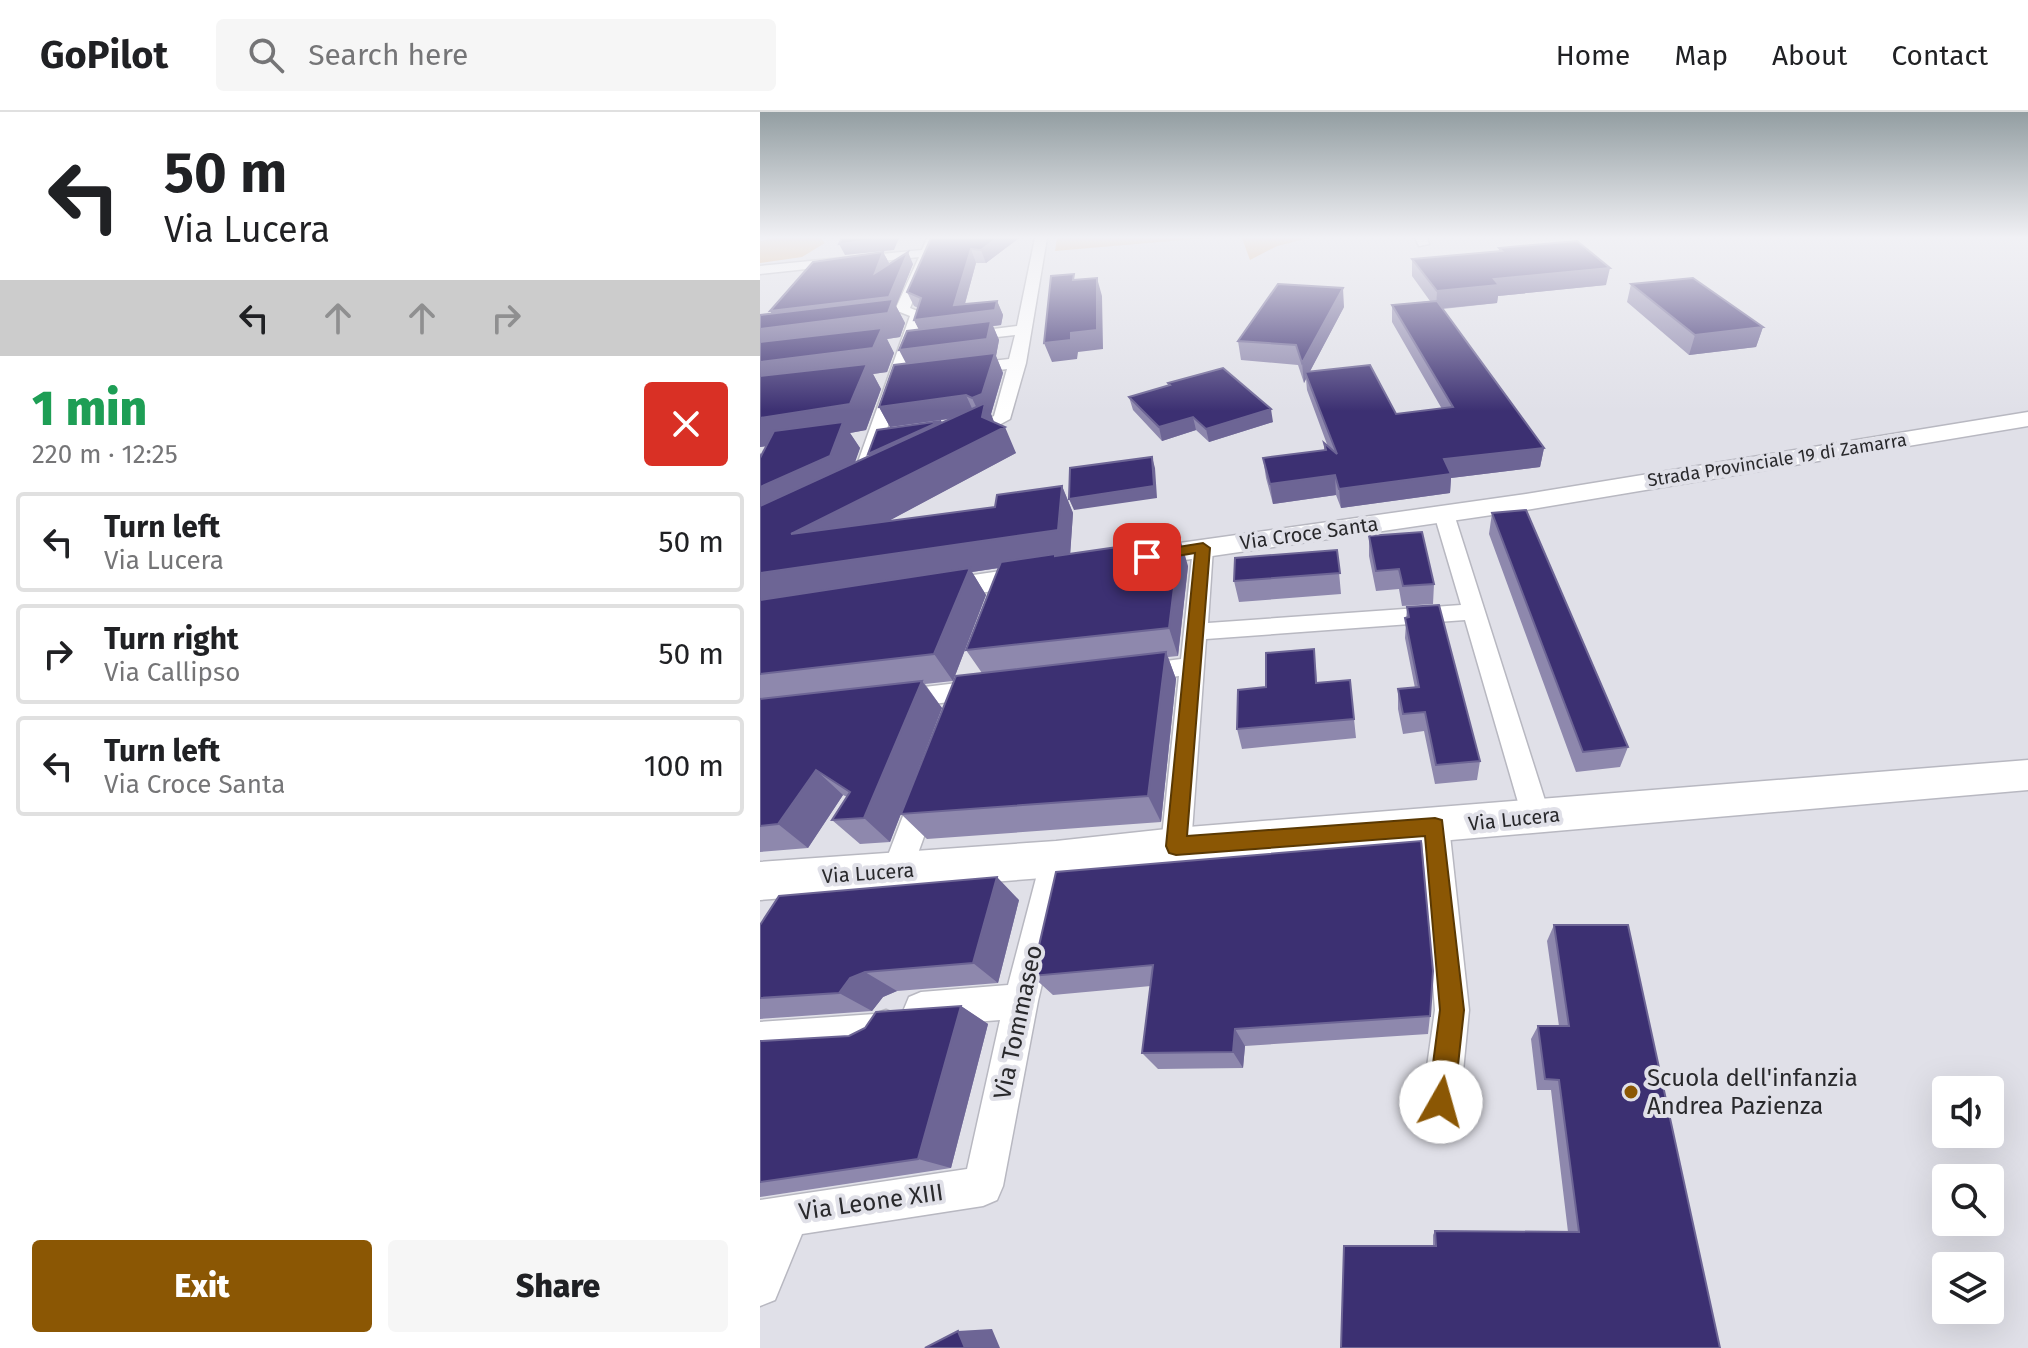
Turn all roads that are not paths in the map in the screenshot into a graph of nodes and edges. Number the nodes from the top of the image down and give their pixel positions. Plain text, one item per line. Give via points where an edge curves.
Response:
1 (908, 296) edge
2 (1029, 296) edge
3 (918, 314) junction
4 (886, 318) edge
5 (1022, 330) junction
6 (952, 338) edge
7 (1018, 363) junction
8 (957, 370) edge
9 (2028, 419) edge
10 (903, 433) edge
11 (945, 437) edge
12 (867, 438) junction
13 (862, 475) edge
14 (1526, 502) joint
15 (1444, 514) junction
16 (1203, 548) junction
17 (1112, 562) edge
18 (1067, 570) edge
19 (898, 596) edge
20 (1473, 612) junction
21 (1195, 632) junction
22 (974, 663) edge
23 (1192, 666) junction
24 (1116, 674) edge
25 (1009, 686) edge
26 (964, 691) junction
27 (870, 702) edge
28 (952, 721) edge
29 (936, 766) edge
30 (2028, 775) edge
31 (1536, 816) junction
32 (1435, 826) junction
33 (1176, 846) junction
34 (1056, 859) junction
35 (897, 871) junction
36 (808, 878) junction
37 (760, 881) edge
38 (787, 914) edge
39 (1021, 1001) junction
40 (760, 1040) edge
41 (1441, 1102) dead end
42 (983, 1186) joint
43 (775, 1217) edge
44 (760, 1285) edge

1 - 3 street via 902,310
2 - 5 street
3 - 4 street
3 - 12 street
5 - 6 street
5 - 7 street
7 - 8 street
7 - 11 street via 1002,419
9 - 14 street, Strada Provinciale 19 di Zamarra
10 - 12 street
12 - 13 street
14 - 15 street, Via Croce Santa
15 - 16 street, Via Croce Santa
15 - 20 street
16 - 17 street, Via Croce Santa
16 - 21 street
18 - 19 street via 1001,594
20 - 21 street
20 - 31 street
21 - 23 street
22 - 26 street
23 - 24 street
23 - 33 street
25 - 26 street
26 - 27 street
26 - 28 street
29 - 35 street
30 - 31 street, Via Lucera
31 - 32 street, Via Lucera
32 - 33 street, Via Lucera
32 - 41 street via 1452,1010
33 - 34 street, Via Lucera
34 - 35 street, Via Lucera
34 - 39 street, Via Tommaseo
35 - 36 street, Via Lucera
36 - 37 street, Via Lucera
36 - 38 street
39 - 40 street via 897,1011 883,1031
39 - 42 street, Via Tommaseo
42 - 43 street, Via Leone XIII
43 - 44 street

